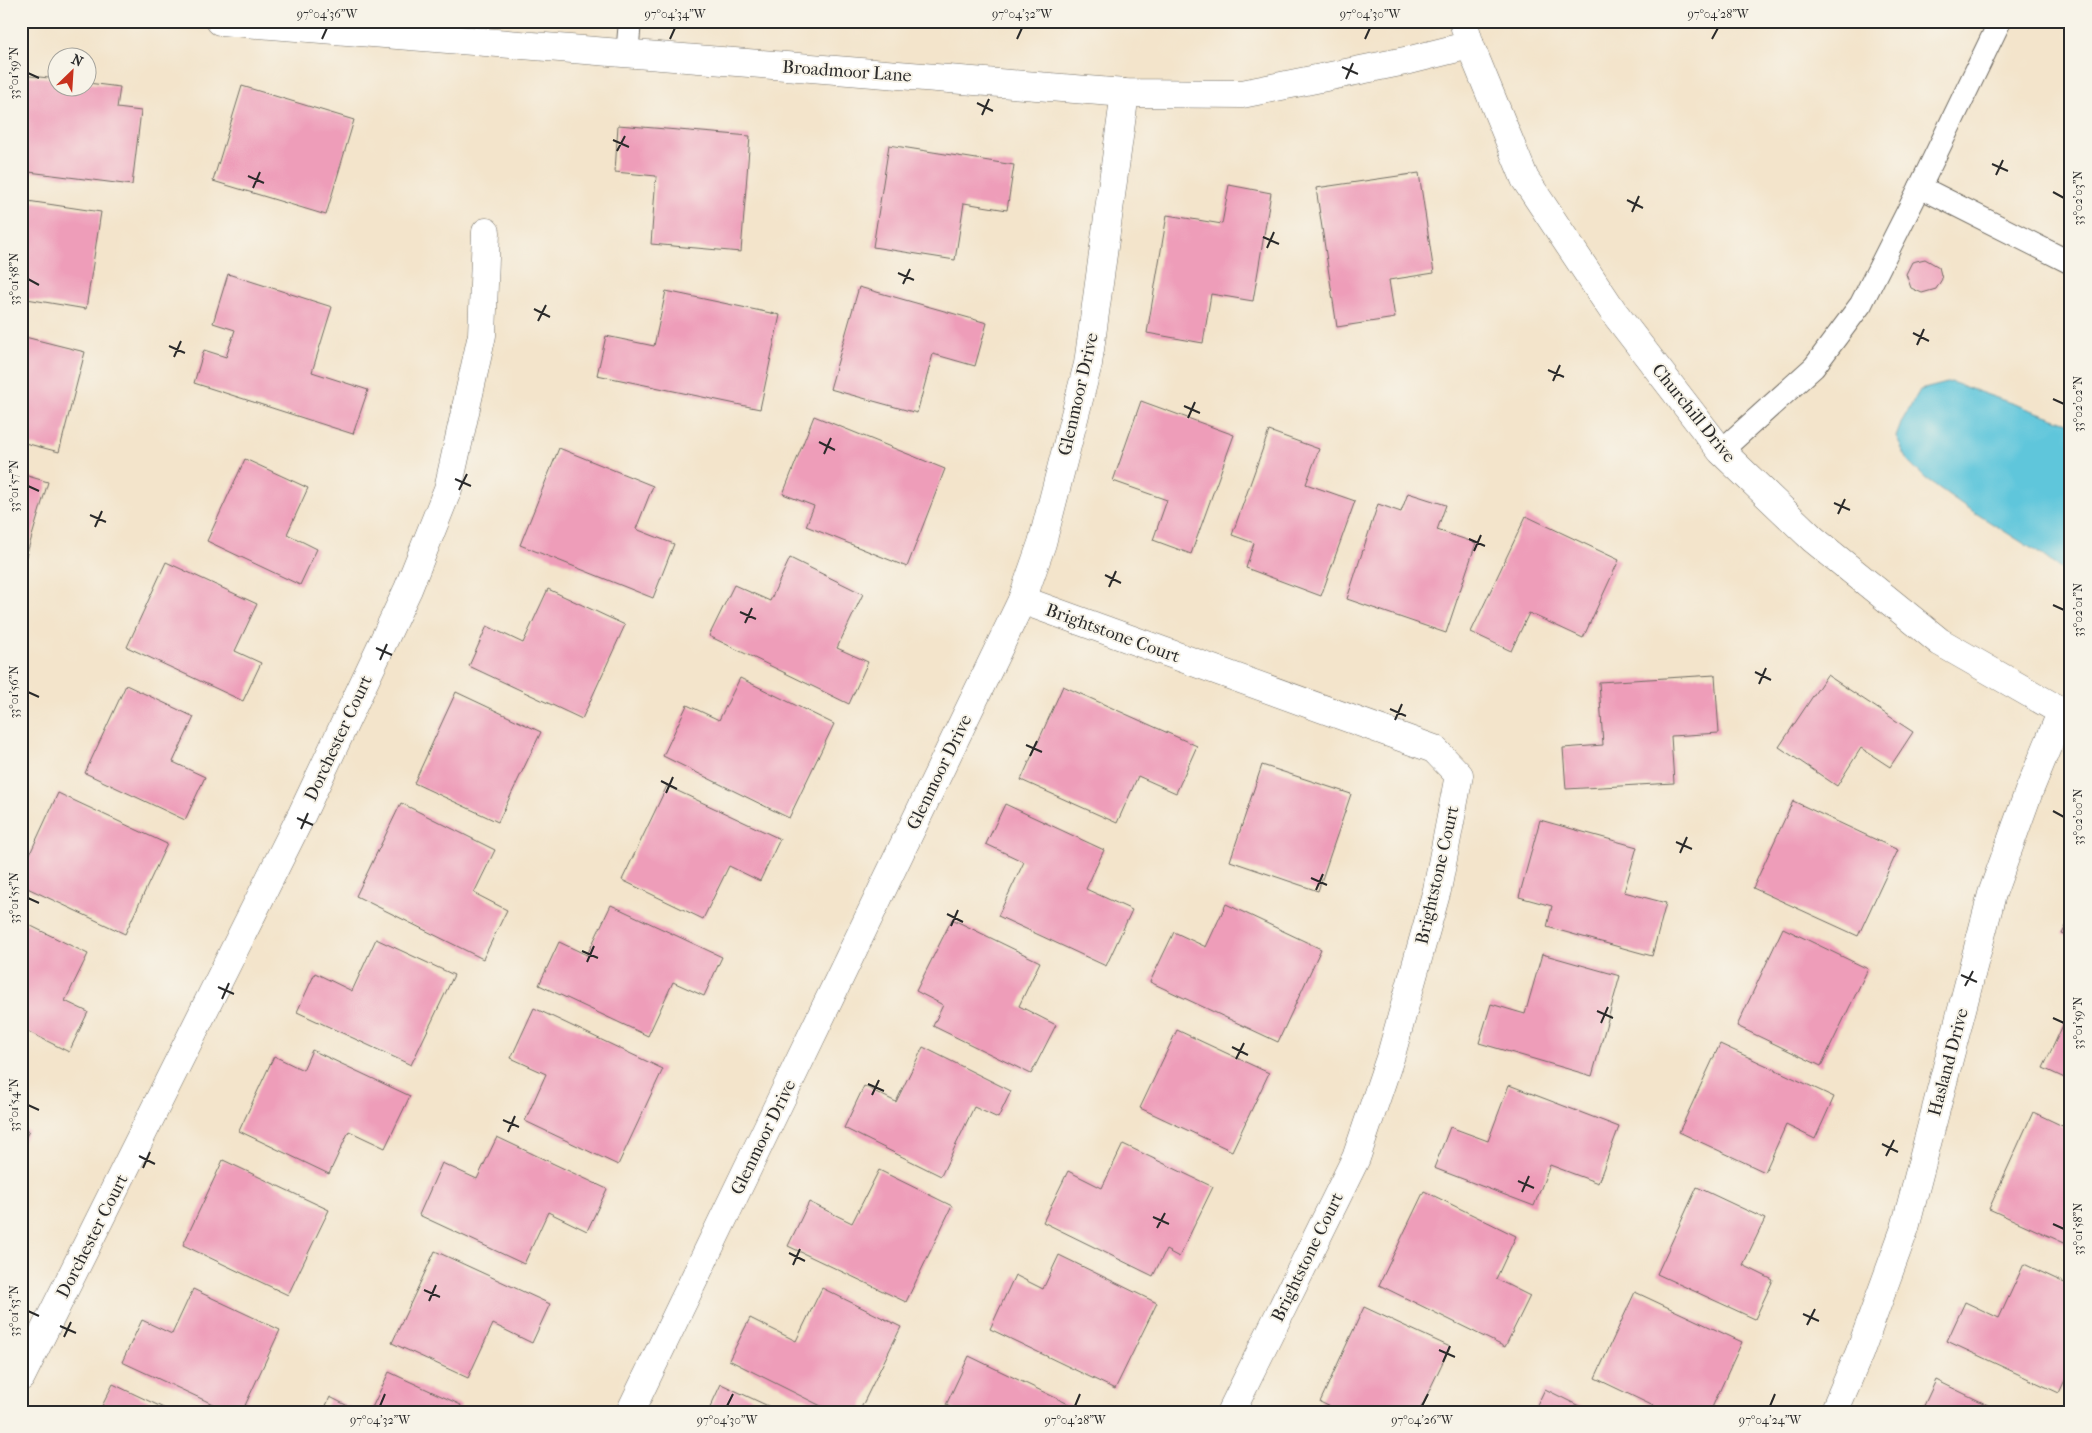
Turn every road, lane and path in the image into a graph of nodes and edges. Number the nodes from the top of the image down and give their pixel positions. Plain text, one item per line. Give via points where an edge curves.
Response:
1 (222, 21) edge
2 (630, 21) edge
3 (2000, 21) edge
4 (1466, 33) edge
5 (627, 55) junction
6 (1125, 93) junction
7 (1920, 187) junction
8 (486, 232) dead end
9 (2071, 263) edge
10 (1721, 451) junction
11 (1022, 600) junction
12 (2066, 715) edge
13 (21, 1377) edge
14 (630, 1412) edge
15 (1231, 1412) edge
16 (1834, 1412) edge

1 - 5 street, Broadmoor Lane
2 - 5 lane
3 - 7 lane
4 - 6 street, Broadmoor Lane via 1410,60 1242,94
4 - 10 street, Churchill Drive via 1525,178 1613,312
5 - 6 street, Broadmoor Lane
6 - 11 street, Glenmoor Drive via 1088,364 1042,543
7 - 9 lane
7 - 10 lane via 1860,304 1814,367
8 - 13 street, Dorchester Court via 482,335 448,489 419,561 302,814
10 - 12 street, Churchill Drive via 1814,539 1940,642
11 - 14 street, Glenmoor Drive
11 - 15 street, Brightstone Court via 1434,749 1459,775 1437,890 1391,1055 1356,1158
12 - 16 street, Hasland Drive via 2029,791 1992,894 1905,1228

